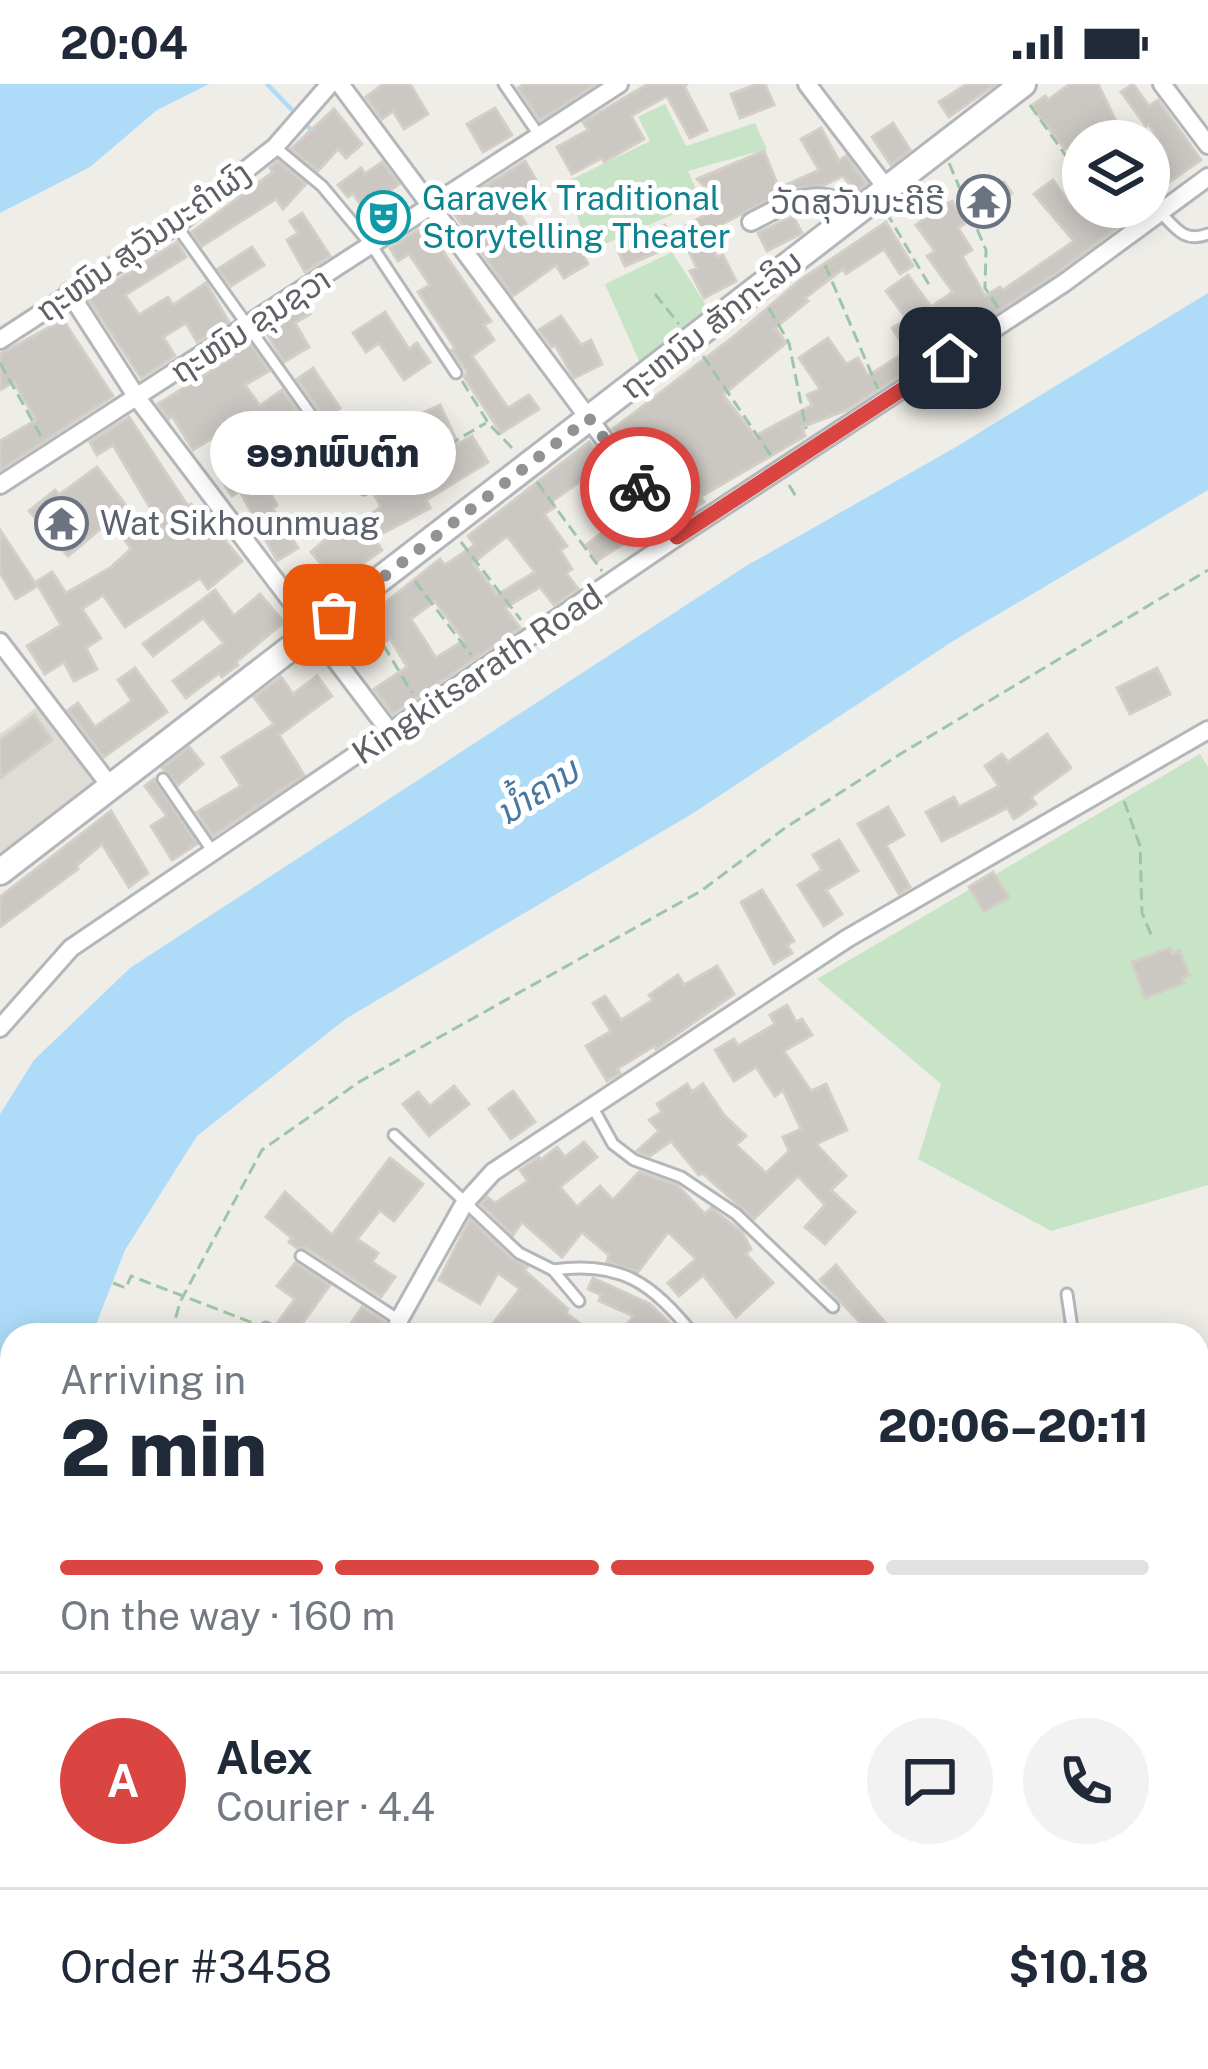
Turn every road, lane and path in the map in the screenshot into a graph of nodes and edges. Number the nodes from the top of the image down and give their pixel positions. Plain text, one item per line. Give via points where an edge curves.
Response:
1 (330, 84) edge
2 (340, 84) edge
3 (504, 84) edge
4 (619, 84) edge
5 (807, 84) edge
6 (1162, 84) edge
7 (1020, 86) edge
8 (539, 135) junction
9 (1208, 145) edge
10 (275, 147) junction
11 (939, 149) junction
12 (1062, 149) edge
13 (1208, 177) edge
14 (882, 193) junction
15 (430, 206) junction
16 (1170, 206) edge
17 (856, 213) junction
18 (751, 222) dead end
19 (1170, 223) edge
20 (176, 225) junction
21 (1117, 228) edge
22 (1142, 228) edge
23 (1208, 233) edge
24 (1126, 241) junction
25 (816, 244) junction
26 (372, 246) junction
27 (759, 288) junction
28 (931, 288) dead end
29 (69, 292) junction
30 (655, 293) dead end
31 (1006, 321) junction
32 (249, 326) junction
33 (691, 339) junction
34 (0, 340) edge
35 (0, 363) edge
36 (456, 373) joint
37 (138, 399) junction
38 (883, 401) junction
39 (589, 418) junction
40 (488, 422) junction
41 (810, 449) junction
42 (51, 453) junction
43 (417, 463) dead end
44 (526, 466) junction
45 (780, 468) junction
46 (0, 485) edge
47 (364, 489) dead end
48 (777, 491) dead end
49 (799, 500) dead end
50 (677, 537) junction
51 (473, 557) dead end
52 (401, 563) junction
53 (1208, 569) edge
54 (610, 583) junction
55 (354, 599) junction
56 (313, 631) junction
57 (532, 635) junction
58 (0, 642) edge
59 (483, 670) junction
60 (422, 711) junction
61 (1208, 730) edge
62 (391, 733) junction
63 (163, 779) dead end
64 (1116, 782) junction
65 (111, 787) junction
66 (213, 852) junction
67 (0, 872) edge
68 (1153, 939) dead end
69 (0, 1028) edge
70 (591, 1104) junction
71 (394, 1135) dead end
72 (464, 1204) junction
73 (301, 1256) dead end
74 (553, 1270) junction
75 (112, 1283) dead end
76 (1066, 1294) dead end
77 (579, 1301) dead end
78 (833, 1307) dead end
79 (175, 1323) edge
80 (250, 1323) edge
81 (392, 1323) edge
82 (399, 1323) edge
83 (684, 1323) edge
84 (1071, 1323) edge

1 - 10 street, ຖະໜົນ ສຸວັນນະຄໍາຜົງ
2 - 15 street
3 - 8 lane
4 - 8 street, ຖະໜົນ ຂຸນຊວາ
5 - 14 street
6 - 9 street
7 - 11 main road, ຖະຫນົນ ສັກກະລິນ
7 - 12 path
8 - 15 street, ຖະໜົນ ຂຸນຊວາ
10 - 20 street, ຖະໜົນ ສຸວັນນະຄໍາຜົງ
10 - 26 lane via 322,185
11 - 14 main road, ຖະຫນົນ ສັກກະລິນ
11 - 31 path via 986,250 985,288
13 - 16 street, Kingkitsarath Road
14 - 17 main road, ຖະຫນົນ ສັກກະລິນ
14 - 28 path
15 - 26 street, ຖະໜົນ ຂຸນຊວາ
15 - 39 street
17 - 18 street via 827,195
17 - 25 main road, ຖະຫນົນ ສັກກະລິນ
19 - 23 lane via 1181,235
20 - 29 street, ຖະໜົນ ສຸວັນນະຄໍາຜົງ
20 - 32 lane
21 - 24 path
22 - 24 street, Kingkitsarath Road
24 - 31 street, Kingkitsarath Road
25 - 27 main road, ຖະຫນົນ ສັກກະລິນ
25 - 38 path
26 - 32 street, ຖະໜົນ ຂຸນຊວາ
26 - 36 lane
27 - 33 main road, ຖະຫນົນ ສັກກະລິນ
27 - 41 path via 789,343
29 - 34 street, ຖະໜົນ ສຸວັນນະຄໍາຜົງ
29 - 37 street
30 - 33 path
31 - 38 street, Kingkitsarath Road
32 - 37 street, ຖະໜົນ ຂຸນຊວາ
32 - 47 lane
33 - 39 main road, ຖະຫນົນ ສັກກະລິນ
33 - 45 path
35 - 42 path
36 - 40 path
37 - 42 street, ຖະໜົນ ຂຸນຊວາ
37 - 56 street
38 - 41 street, Kingkitsarath Road
39 - 44 main road, ຖະຫນົນ ສັກກະລິນ
39 - 50 street
40 - 43 path
40 - 44 path
41 - 45 street, Kingkitsarath Road
42 - 46 street, ຖະໜົນ ຂຸນຊວາ
44 - 52 main road, ຖະຫນົນ ສັກກະລິນ
44 - 54 path
45 - 50 street, Kingkitsarath Road
48 - 49 path via 788,484
50 - 54 street, Kingkitsarath Road
51 - 57 path
52 - 55 main road, ຖະຫນົນ ສັກກະລິນ
52 - 59 path
53 - 79 path via 902,753 701,890 359,1082 262,1150
54 - 57 street, Kingkitsarath Road
55 - 56 main road, ຖະຫນົນ ສັກກະລິນ
55 - 60 path
56 - 62 street
56 - 65 main road, ຖະຫນົນ ສັກກະລິນ
57 - 59 street, Kingkitsarath Road
58 - 65 street
59 - 60 street, Kingkitsarath Road
60 - 62 street, Kingkitsarath Road
61 - 64 street
62 - 66 street, Kingkitsarath Road
63 - 66 lane
64 - 68 path via 1140,846 1142,914
64 - 70 street via 848,938
65 - 67 main road, ຖະຫນົນ ສັກກະລິນ
66 - 69 street, Kingkitsarath Road via 71,948
70 - 72 street via 493,1172
70 - 78 lane via 613,1144 736,1214
71 - 72 lane
72 - 74 lane via 519,1253
72 - 82 street
73 - 81 lane
74 - 77 lane
74 - 83 lane via 626,1273 660,1294
75 - 80 path via 126,1288 130,1276
76 - 84 lane

